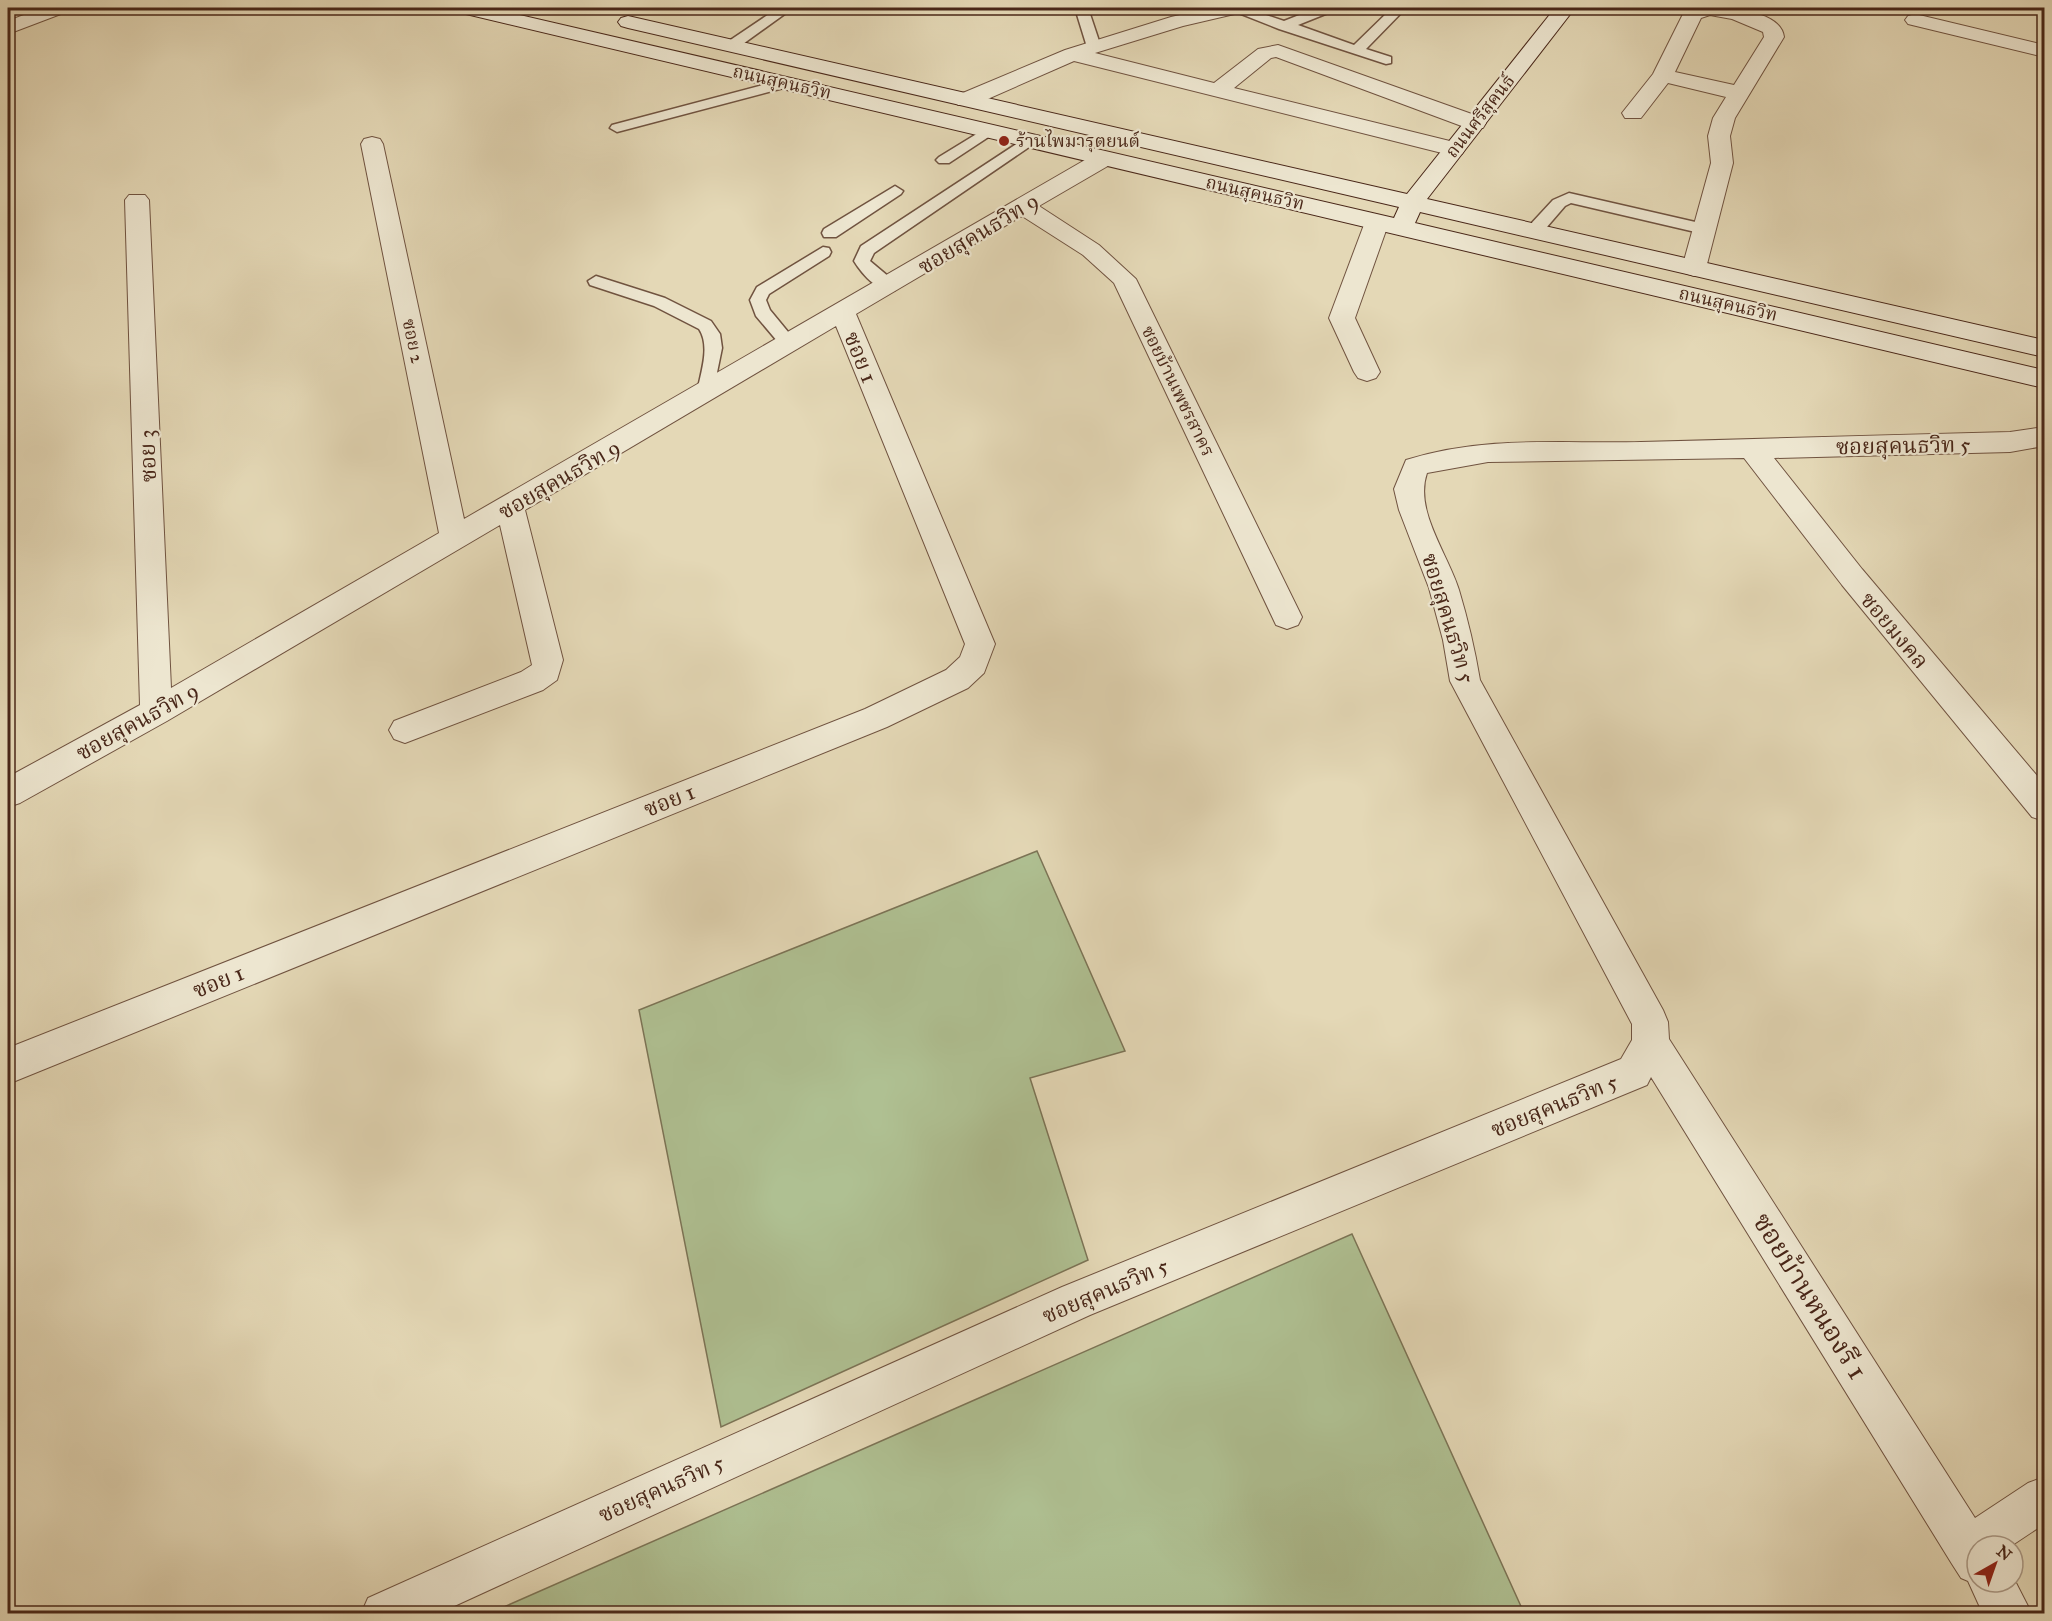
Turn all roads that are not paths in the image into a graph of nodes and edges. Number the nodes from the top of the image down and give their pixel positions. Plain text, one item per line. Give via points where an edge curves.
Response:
1 (58, 8) edge
2 (466, 8) edge
3 (786, 8) edge
4 (1081, 8) edge
5 (1234, 8) edge
6 (1328, 8) edge
7 (1399, 8) edge
8 (1565, 8) edge
9 (609, 18) dead end
10 (1915, 21) dead end
11 (1284, 26) junction
12 (8, 28) edge
13 (731, 46) junction
14 (1094, 47) junction
15 (1357, 50) junction
16 (2044, 51) edge
17 (1072, 54) junction
18 (1386, 60) dead end
19 (1663, 76) junction
20 (786, 83) junction
21 (1218, 90) junction
22 (1739, 93) junction
23 (966, 100) junction
24 (1633, 113) dead end
25 (1475, 123) junction
26 (617, 128) dead end
27 (988, 131) junction
28 (1030, 140) junction
29 (372, 144) dead end
30 (1454, 149) junction
31 (1106, 158) junction
32 (944, 160) dead end
33 (895, 191) dead end
34 (137, 200) dead end
35 (1412, 203) junction
36 (1022, 206) junction
37 (1377, 222) junction
38 (1401, 227) junction
39 (1704, 229) junction
40 (1534, 231) junction
41 (830, 233) dead end
42 (823, 252) dead end
43 (1694, 268) junction
44 (596, 281) dead end
45 (889, 285) junction
46 (843, 313) junction
47 (789, 344) junction
48 (2044, 349) edge
49 (1367, 372) dead end
50 (2044, 379) edge
51 (706, 393) junction
52 (2044, 437) edge
53 (1751, 448) junction
54 (510, 508) junction
55 (454, 539) junction
56 (1287, 617) dead end
57 (156, 712) junction
58 (405, 730) dead end
59 (8, 793) edge
60 (2044, 807) edge
61 (1651, 1043) junction
62 (8, 1066) edge
63 (2044, 1498) edge
64 (2008, 1534) edge
65 (1965, 1543) edge
66 (1997, 1594) edge
67 (384, 1614) edge
68 (2009, 1614) edge

1 - 12 street
2 - 20 street, ถนนสุคนธวิท
3 - 13 lane
4 - 14 lane
5 - 11 lane
5 - 14 street
6 - 11 lane
7 - 15 lane
8 - 25 street, ถนนศรีสุคนธ์
9 - 13 street, ถนนสุคนธวิท
10 - 16 street
11 - 15 lane
13 - 23 street, ถนนสุคนธวิท
14 - 17 street
15 - 18 lane
17 - 21 street
17 - 23 street
19 - 22 street
19 - 22 street via 1694,14 1701,8 1713,8 1773,30 1774,37
19 - 24 street
20 - 26 lane
20 - 27 street, ถนนสุคนธวิท
21 - 25 street via 1265,53 1278,51
21 - 30 street
22 - 39 street via 1721,127 1722,164
23 - 35 street, ถนนสุคนธวิท
25 - 30 street, ถนนศรีสุคนธ์
27 - 28 street, ถนนสุคนธวิท
27 - 32 lane
28 - 31 street, ถนนสุคนธวิท
28 - 45 lane via 867,250 862,261 867,269
29 - 55 street, ซอย 2
30 - 35 street, ถนนศรีสุคนธ์
31 - 36 street, ซอยสุคนธวิท 9
31 - 37 street, ถนนสุคนธวิท
33 - 41 lane
34 - 57 street, ซอย 3
35 - 38 street, ถนนศรีสุคนธ์
35 - 40 street, ถนนสุคนธวิท
36 - 45 street, ซอยสุคนธวิท 9
36 - 56 street, ซอยบ้านเพชรสาคร via 1091,250 1124,279
37 - 38 street, ถนนสุคนธวิท
37 - 49 street via 1342,318
38 - 50 street, ถนนสุคนธวิท
39 - 40 lane via 1569,198 1559,203
39 - 43 street
40 - 43 street, ถนนสุคนธวิท
42 - 47 lane via 764,291 758,300 762,312
43 - 48 street, ถนนสุคนธวิท
44 - 51 lane via 686,313 705,324 712,334
45 - 46 street, ซอยสุคนธวิท 9
46 - 47 street, ซอยสุคนธวิท 9
46 - 62 street, ซอย 1 via 980,644 973,664 957,679 876,718
47 - 51 street, ซอยสุคนธวิท 9
51 - 54 street, ซอยสุคนธวิท 9
52 - 53 street, ซอยสุคนธวิท 5 via 2010,442
53 - 60 street, ซอยมงคล via 1852,577
53 - 61 street, ซอยสุคนธวิท 5 via 1474,452 1442,457 1416,467 1408,489 1444,588 1465,681 1650,1022
54 - 55 street, ซอยสุคนธวิท 9
54 - 58 street via 548,660 546,670 532,681
55 - 57 street, ซอยสุคนธวิท 9
57 - 59 street, ซอยสุคนธวิท 9
61 - 65 street, ซอยบ้านหนองรี 1
61 - 67 street, ซอยสุคนธวิท 5 via 1634,1072 1076,1301
63 - 64 street
66 - 68 street, ซอยบ้านหนองรี 1

